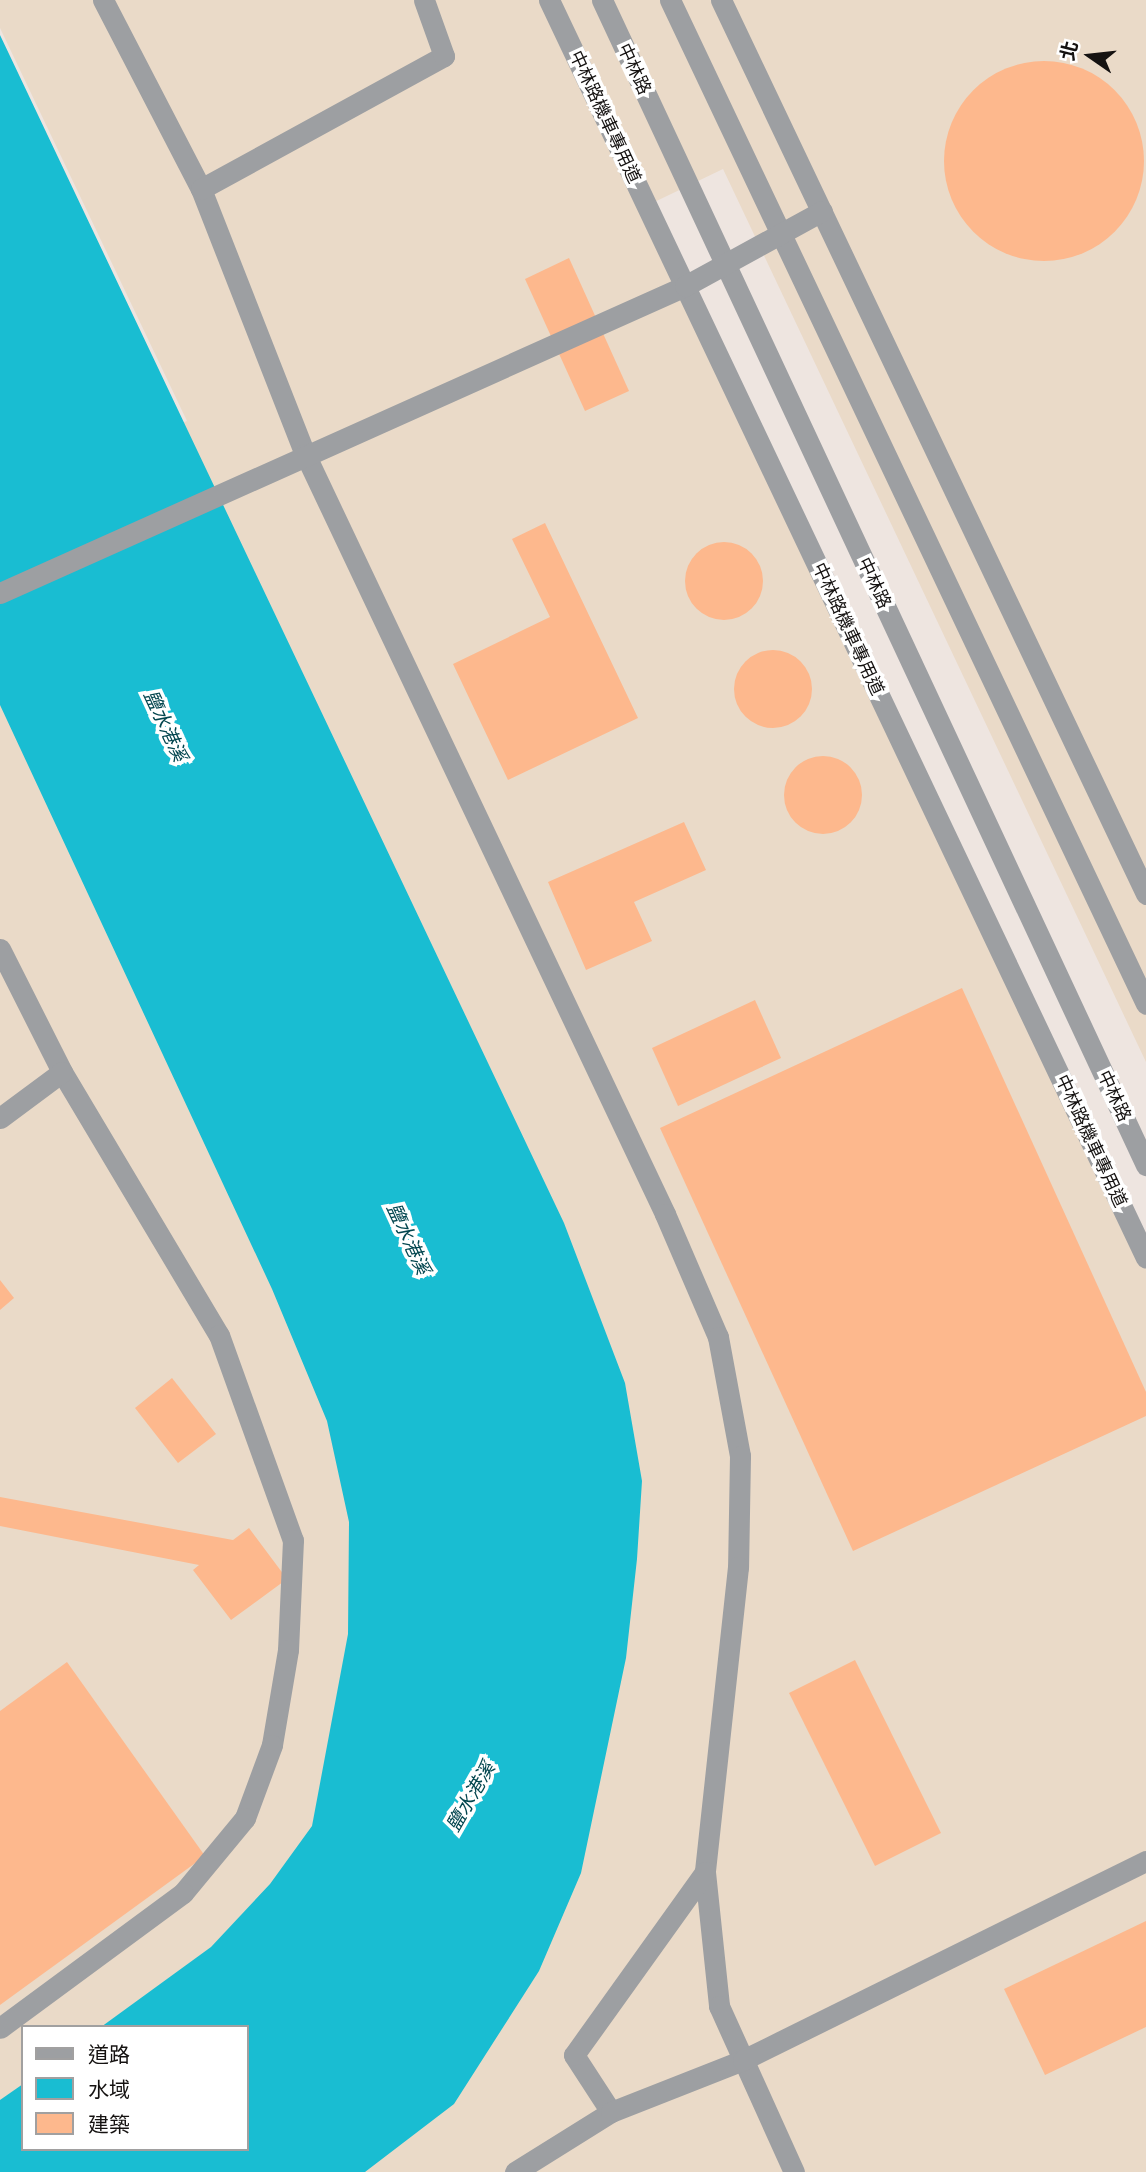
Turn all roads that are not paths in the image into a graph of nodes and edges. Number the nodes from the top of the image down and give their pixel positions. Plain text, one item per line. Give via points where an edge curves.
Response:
1 (103, 0) edge
2 (424, 0) edge
3 (550, 0) edge
4 (602, 0) edge
5 (670, 0) edge
6 (721, 0) edge
7 (201, 189) junction
8 (822, 211) junction
9 (782, 235) junction
10 (725, 263) junction
11 (685, 285) junction
12 (305, 454) junction
13 (0, 593) edge
14 (1146, 894) edge
15 (0, 949) edge
16 (1146, 1004) edge
17 (62, 1072) junction
18 (0, 1118) edge
19 (1146, 1165) edge
20 (1146, 1258) edge
21 (1146, 1861) edge
22 (705, 1872) junction
23 (0, 2028) edge
24 (743, 2060) junction
25 (611, 2112) junction
26 (515, 2172) edge
27 (794, 2172) edge

1 - 7 street
2 - 7 street via 444,57
3 - 11 street, 中林路機車專用道
4 - 10 street, 中林路
5 - 9 street
6 - 8 street
7 - 12 street
8 - 9 street
8 - 14 street
9 - 10 street
9 - 16 street
10 - 11 street
10 - 19 street, 中林路
11 - 12 street
11 - 20 street, 中林路機車專用道
12 - 13 street
12 - 22 street via 665,1214 718,1337 740,1456 738,1553
15 - 17 street
17 - 18 street
17 - 23 street via 219,1335 293,1540 288,1650 272,1745 245,1818 183,1893
21 - 24 street
22 - 24 street via 719,2006
22 - 25 street via 574,2055
24 - 25 street
24 - 27 street
25 - 26 street

